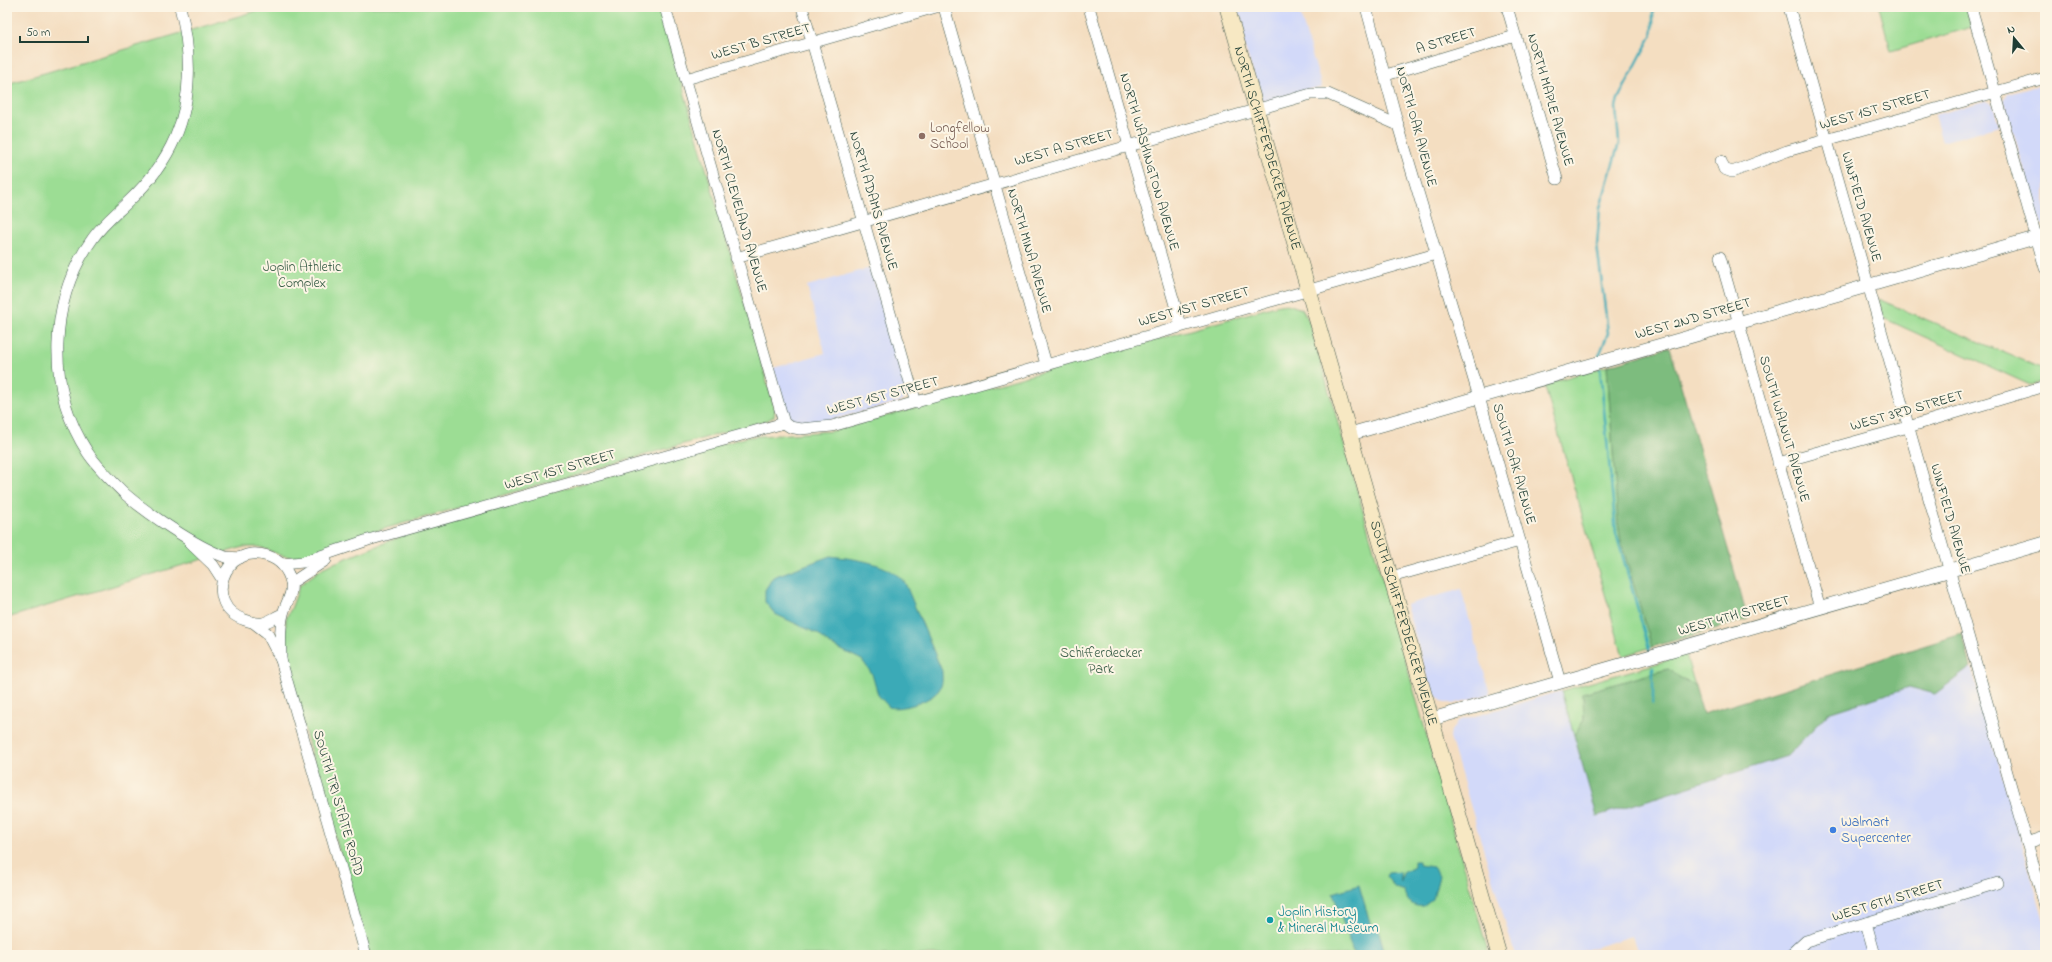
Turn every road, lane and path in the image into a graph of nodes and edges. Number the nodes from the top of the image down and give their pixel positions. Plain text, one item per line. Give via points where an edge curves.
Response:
1 (180, 7) edge
2 (666, 7) edge
3 (802, 7) edge
4 (936, 7) edge
5 (944, 7) edge
6 (1089, 7) edge
7 (1227, 7) edge
8 (1366, 7) edge
9 (1507, 7) edge
10 (1788, 7) edge
11 (1971, 7) edge
12 (1515, 36) junction
13 (812, 43) junction
14 (1386, 75) junction
15 (2045, 78) edge
16 (686, 79) junction
17 (1995, 92) junction
18 (1256, 109) junction
19 (1398, 125) junction
20 (1826, 140) junction
21 (1129, 145) junction
22 (1721, 161) dead end
23 (1557, 179) dead end
24 (994, 184) junction
25 (864, 222) junction
26 (2041, 236) edge
27 (1436, 254) junction
28 (736, 258) junction
29 (1720, 258) dead end
30 (2045, 268) edge
31 (1868, 285) junction
32 (1309, 290) junction
33 (1738, 323) junction
34 (1181, 326) junction
35 (1046, 364) junction
36 (2045, 386) edge
37 (1479, 397) junction
38 (916, 403) junction
39 (784, 423) junction
40 (1908, 427) junction
41 (1350, 434) junction
42 (1778, 463) junction
43 (182, 534) junction
44 (1520, 541) junction
45 (2045, 543) edge
46 (338, 552) junction
47 (240, 558) junction
48 (282, 564) junction
49 (1949, 571) junction
50 (1391, 577) junction
51 (222, 579) junction
52 (291, 583) junction
53 (1820, 608) junction
54 (283, 614) junction
55 (254, 623) junction
56 (281, 660) junction
57 (1560, 682) junction
58 (1432, 719) junction
59 (2045, 837) edge
60 (2027, 843) junction
61 (1998, 883) dead end
62 (2045, 906) edge
63 (1866, 923) junction
64 (366, 955) edge
65 (1499, 955) edge
66 (1791, 955) edge
67 (1875, 955) edge

1 - 43 street via 189,61 188,87 176,137 162,161 131,200 94,236 82,254 68,286 60,316 58,367 67,409 88,453 130,498
2 - 16 street, NORTH CLEVELAND AVENUE
3 - 13 street, NORTH ADAMS AVENUE
4 - 13 street, WEST B STREET
5 - 24 street, NORTH MINA AVENUE
6 - 21 street, NORTH WASHINGTON AVENUE
7 - 18 main road, NORTH SCHIFFERDECKER AVENUE
8 - 14 street, NORTH OAK AVENUE
9 - 12 street, NORTH MAPLE AVENUE
10 - 20 street, WINFIELD AVENUE
11 - 17 street
12 - 14 street, A STREET
12 - 23 street, NORTH MAPLE AVENUE
13 - 16 street, WEST B STREET
13 - 25 street, NORTH ADAMS AVENUE
14 - 19 street, NORTH OAK AVENUE
15 - 17 street, WEST 1ST STREET
16 - 28 street, NORTH CLEVELAND AVENUE
17 - 20 street, WEST 1ST STREET
17 - 26 street
18 - 19 street, WEST A STREET via 1311,94 1328,94
18 - 21 street, WEST A STREET
18 - 32 main road, NORTH SCHIFFERDECKER AVENUE
19 - 27 street, NORTH OAK AVENUE
20 - 22 street, WEST 1ST STREET via 1732,172 1724,168
20 - 31 street, WINFIELD AVENUE
21 - 24 street, WEST A STREET
21 - 34 street, NORTH WASHINGTON AVENUE
24 - 25 street, WEST A STREET
24 - 35 street, NORTH MINA AVENUE
25 - 28 street, WEST A STREET
25 - 38 street, NORTH ADAMS AVENUE
26 - 30 street
26 - 31 street, WEST 2ND STREET
27 - 32 street, WEST 1ST STREET
27 - 37 street, SOUTH OAK AVENUE
28 - 39 street, NORTH CLEVELAND AVENUE
29 - 33 street, SOUTH WALNUT AVENUE
31 - 33 street, WEST 2ND STREET
31 - 40 street, WINFIELD AVENUE
32 - 34 street, WEST 1ST STREET
32 - 41 main road, SOUTH SCHIFFERDECKER AVENUE
33 - 37 street, WEST 2ND STREET
33 - 42 street, SOUTH WALNUT AVENUE
34 - 35 street, WEST 1ST STREET
35 - 38 street, WEST 1ST STREET
36 - 40 street, WEST 3RD STREET
37 - 41 street, WEST 2ND STREET
37 - 44 street, SOUTH OAK AVENUE
38 - 39 street, WEST 1ST STREET via 817,428 800,429
39 - 46 street, WEST 1ST STREET via 368,540
40 - 42 street, WEST 3RD STREET
40 - 49 street, WINFIELD AVENUE
41 - 50 main road, SOUTH SCHIFFERDECKER AVENUE
42 - 53 street, SOUTH WALNUT AVENUE
43 - 47 street via 224,557
43 - 51 street via 213,565
44 - 50 street
44 - 57 street, SOUTH OAK AVENUE
45 - 49 street, WEST 4TH STREET
46 - 48 street, WEST 1ST STREET via 303,562
46 - 52 street, WEST 1ST STREET
47 - 48 street via 250,554 262,554 273,557
47 - 51 street via 229,566
48 - 52 street
49 - 53 street, WEST 4TH STREET
49 - 60 street, WINFIELD AVENUE
50 - 58 main road, SOUTH SCHIFFERDECKER AVENUE
51 - 55 street, SOUTH TRI STATE ROAD via 221,593 226,606 236,617
52 - 54 street, SOUTH TRI STATE ROAD via 291,596
53 - 57 street, WEST 4TH STREET
54 - 55 street via 263,623
54 - 56 street, SOUTH TRI STATE ROAD
55 - 56 street, SOUTH TRI STATE ROAD via 267,633
56 - 64 street, SOUTH TRI STATE ROAD
57 - 58 street, WEST 4TH STREET
58 - 65 main road, SOUTH SCHIFFERDECKER AVENUE
59 - 60 street
60 - 62 street, WINFIELD AVENUE
61 - 63 street, WEST 6TH STREET
63 - 66 street, WEST 6TH STREET via 1806,941
63 - 67 street

